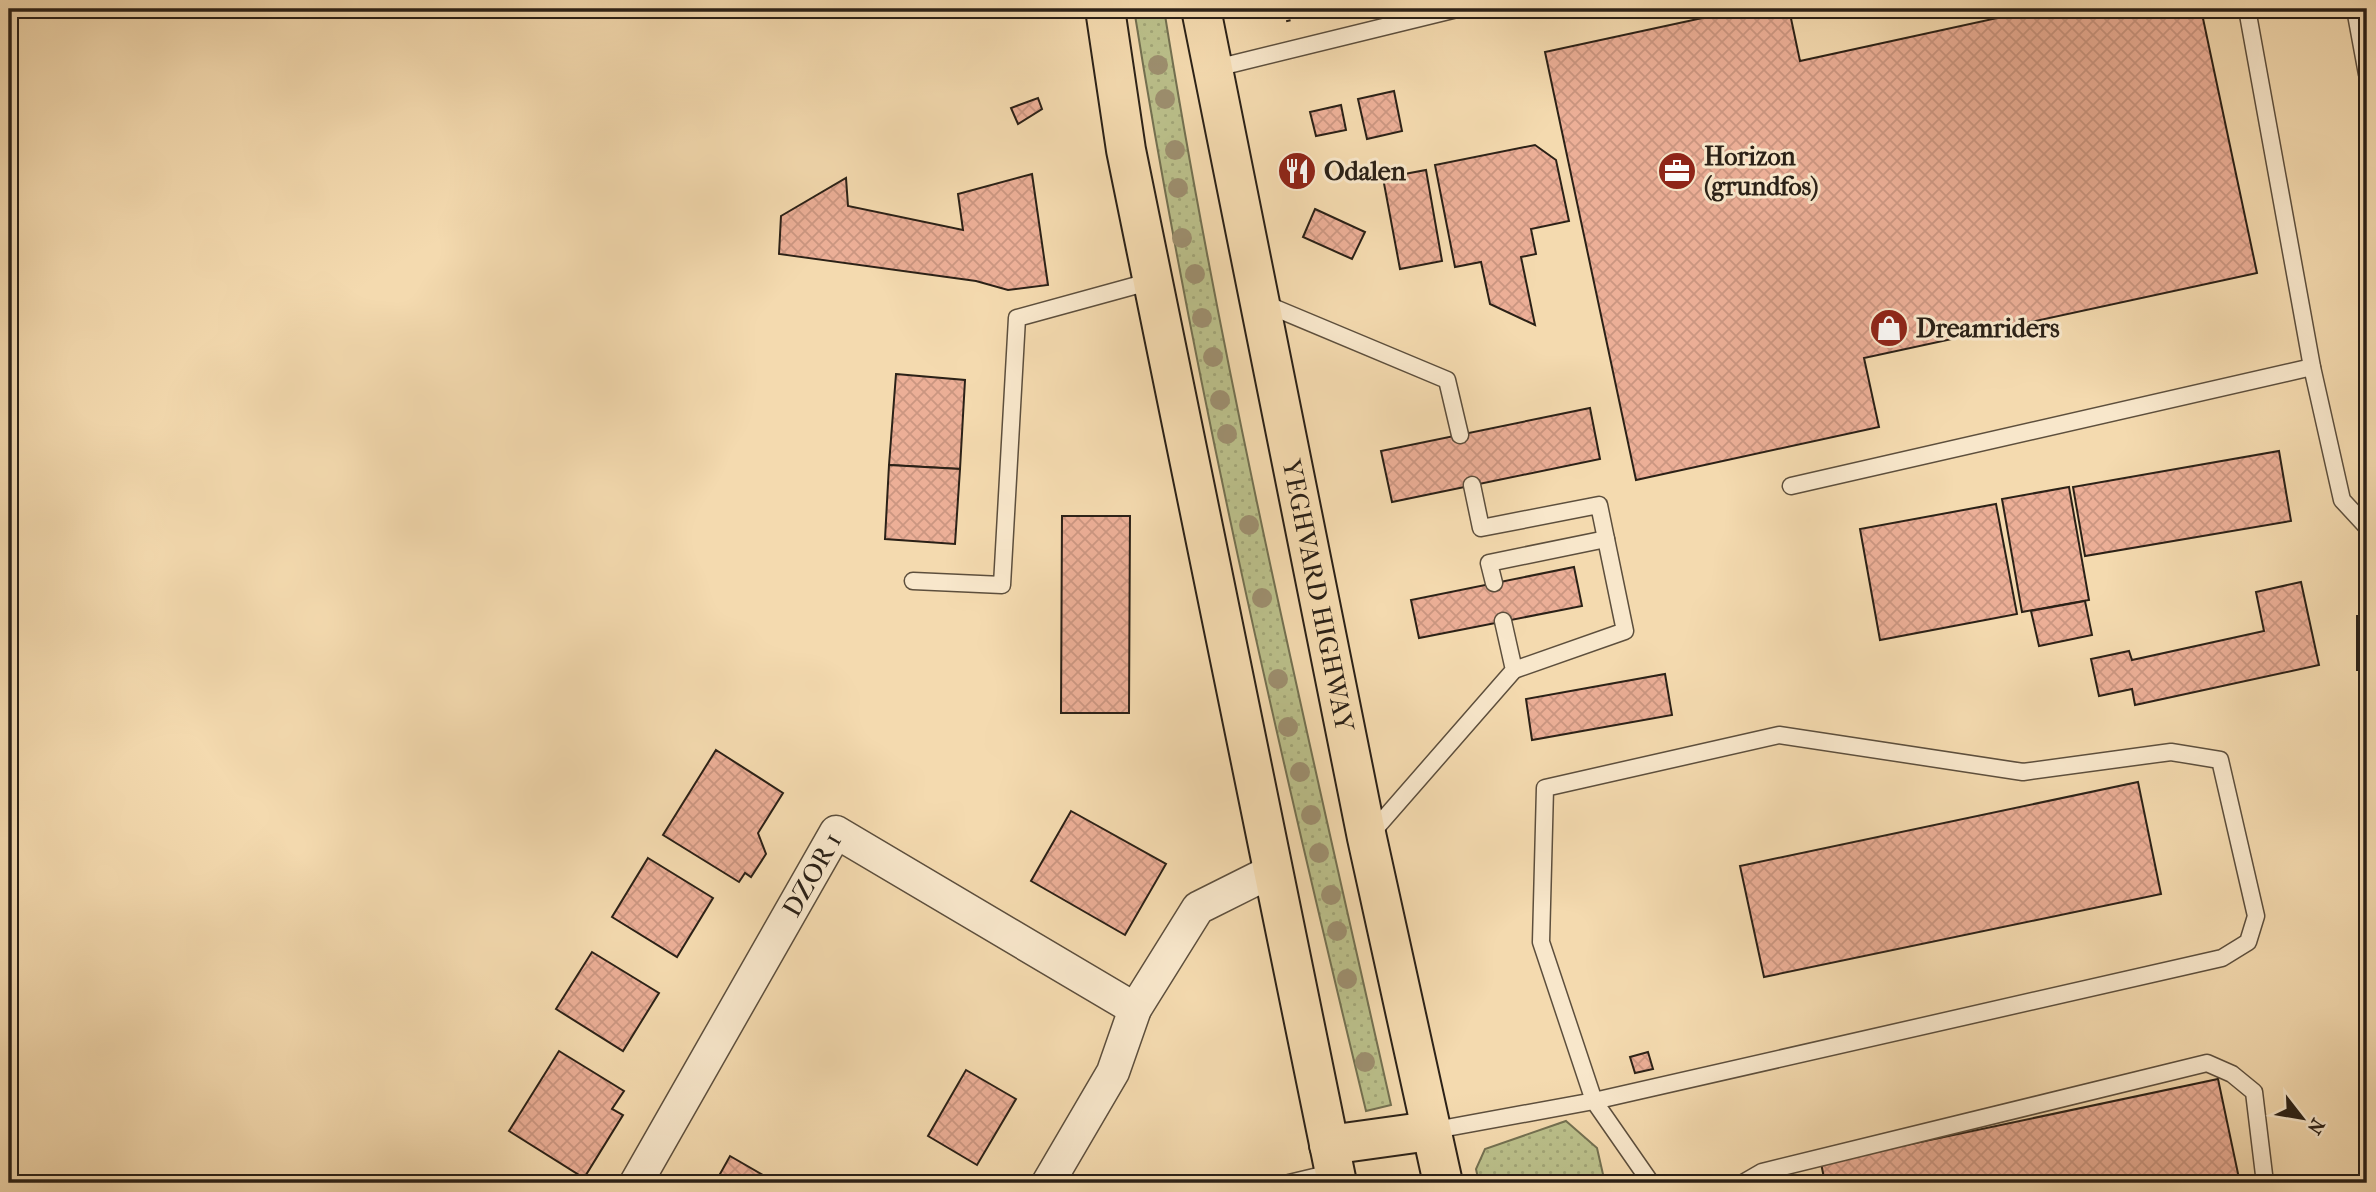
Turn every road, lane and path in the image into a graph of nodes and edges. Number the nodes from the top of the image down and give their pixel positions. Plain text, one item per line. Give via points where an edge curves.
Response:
1 (1105, 9) edge
2 (1200, 9) edge
3 (1457, 9) edge
4 (2247, 9) edge
5 (2355, 9) edge
6 (1212, 69) junction
7 (2367, 74) edge
8 (1152, 281) junction
9 (1259, 301) junction
10 (2312, 367) junction
11 (1460, 435) dead end
12 (1472, 485) dead end
13 (1791, 486) dead end
14 (2367, 527) edge
15 (1606, 539) junction
16 (913, 581) dead end
17 (1494, 583) dead end
18 (1503, 621) dead end
19 (1514, 670) junction
20 (1367, 838) junction
21 (1272, 871) junction
22 (1135, 1009) junction
23 (1594, 1101) junction
24 (1430, 1131) junction
25 (1343, 1171) edge
26 (1764, 1177) edge
27 (1425, 1179) edge
28 (636, 1183) edge
29 (1048, 1183) edge
30 (1289, 1183) edge
31 (1651, 1183) edge
32 (1743, 1183) edge
33 (2265, 1183) edge

1 - 8 main road
2 - 6 main road, YEGHVARD HIGHWAY
3 - 6 lane
4 - 10 lane
5 - 7 lane
6 - 9 main road, YEGHVARD HIGHWAY
8 - 16 lane via 1017,318 1002,585
8 - 21 main road
9 - 11 lane via 1447,380
9 - 20 main road, YEGHVARD HIGHWAY
10 - 13 lane
10 - 14 lane via 2342,500
12 - 15 lane via 1482,528 1599,505
15 - 17 lane via 1489,563
15 - 19 lane via 1625,631
18 - 19 lane
19 - 20 lane
20 - 24 main road, YEGHVARD HIGHWAY
21 - 22 street via 1198,908
21 - 25 main road
22 - 28 street, DZOR 1 via 836,832
22 - 29 street via 1113,1072
23 - 23 lane via 2222,958 2248,942 2256,916 2220,760 2171,752 2023,772 1779,735 1545,788 1541,942
23 - 24 lane
23 - 31 lane
24 - 25 main road
24 - 27 main road, YEGHVARD HIGHWAY
25 - 27 path
25 - 30 lane
26 - 32 lane
26 - 33 lane via 2207,1063 2232,1074 2254,1092

